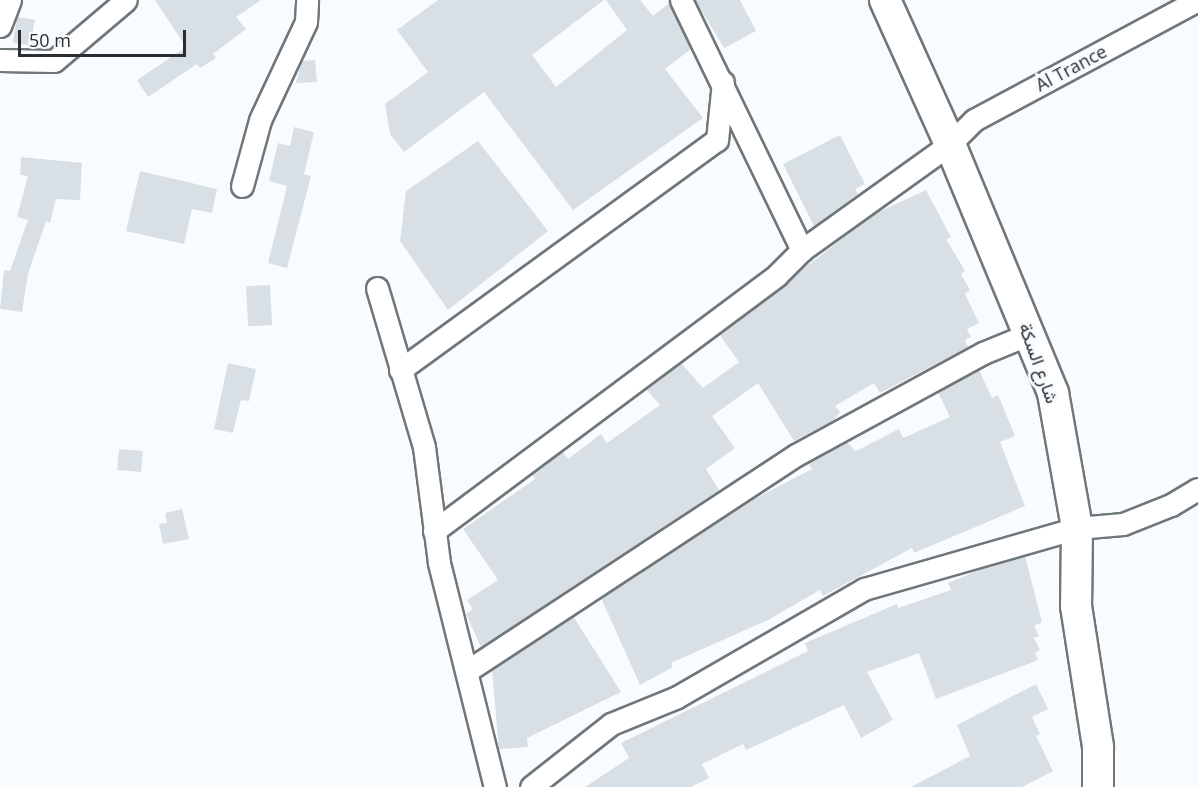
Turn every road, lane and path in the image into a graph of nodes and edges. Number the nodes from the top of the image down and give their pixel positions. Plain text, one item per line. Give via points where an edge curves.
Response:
1 (10, 0) edge
2 (126, 0) edge
3 (307, 0) edge
4 (681, 0) edge
5 (885, 0) edge
6 (1198, 0) edge
7 (0, 26) edge
8 (0, 60) edge
9 (723, 82) junction
10 (950, 144) junction
11 (242, 186) dead end
12 (802, 250) junction
13 (377, 288) dead end
14 (1029, 334) junction
15 (400, 370) junction
16 (1198, 489) edge
17 (1077, 528) junction
18 (435, 531) junction
19 (467, 670) junction
20 (495, 787) edge
21 (531, 787) edge
22 (1098, 787) edge

1 - 7 street
2 - 8 street via 54,61
3 - 11 street via 306,22 260,120
4 - 9 street
5 - 10 street, شارع السكة
6 - 10 street, Al Trance via 974,120
9 - 12 street
9 - 15 street via 717,140
10 - 12 street, Al Trance
10 - 14 street, شارع السكة
12 - 18 street, Al Trance via 777,275
13 - 15 street
14 - 17 street, شارع السكة via 1053,393
14 - 19 street via 983,353 796,455
15 - 18 street via 424,447
16 - 17 street via 1172,505 1123,524
17 - 21 street via 864,589 676,697 611,724
17 - 22 street, شارع السكة via 1076,606 1098,747
18 - 19 street via 439,563
19 - 20 street

